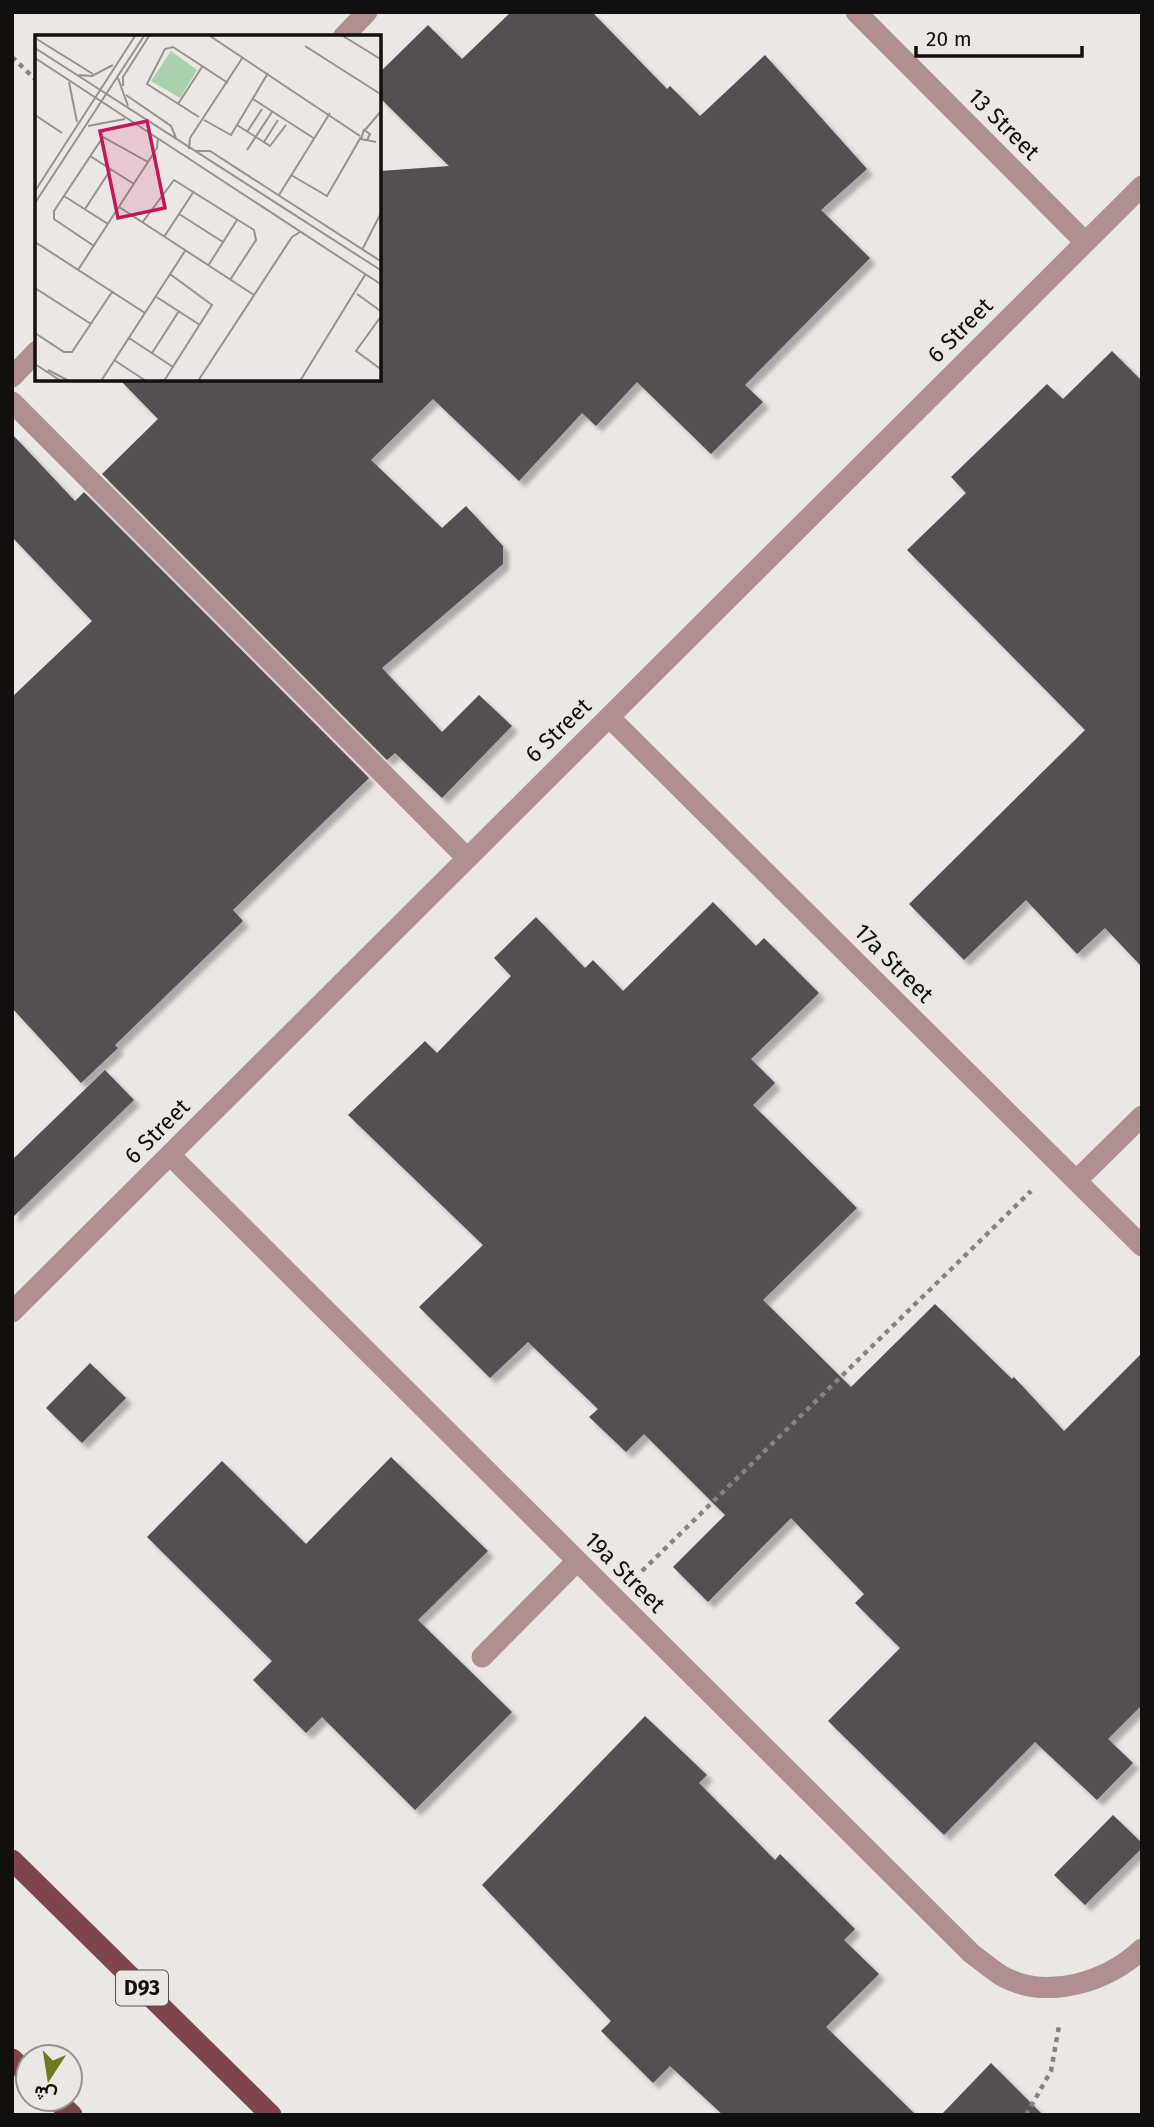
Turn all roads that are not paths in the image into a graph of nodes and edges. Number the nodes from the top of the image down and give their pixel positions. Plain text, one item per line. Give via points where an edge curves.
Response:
1 (367, 12) edge
2 (856, 12) edge
3 (346, 35) edge
4 (1142, 186) edge
5 (1085, 242) junction
6 (35, 353) edge
7 (12, 377) edge
8 (12, 402) edge
9 (609, 717) junction
10 (466, 858) junction
11 (1142, 1116) edge
12 (170, 1155) junction
13 (1076, 1181) junction
14 (1142, 1246) edge
15 (12, 1312) edge
16 (577, 1561) junction
17 (482, 1657) dead end
18 (12, 1860) edge
19 (1142, 1949) edge
20 (271, 2115) edge

1 - 3 street
2 - 5 street, 13 Street
4 - 5 street, 6 Street
5 - 9 street, 6 Street
6 - 7 street
8 - 10 street
9 - 10 street, 6 Street
9 - 13 street, 17a Street
10 - 12 street, 6 Street
11 - 13 street
12 - 15 street, 6 Street
12 - 16 street, 19a Street
13 - 14 street, 17a Street
16 - 17 street
16 - 19 street, 19a Street via 972,1954 1031,1987 1063,1987 1095,1979
18 - 20 main road, D93

